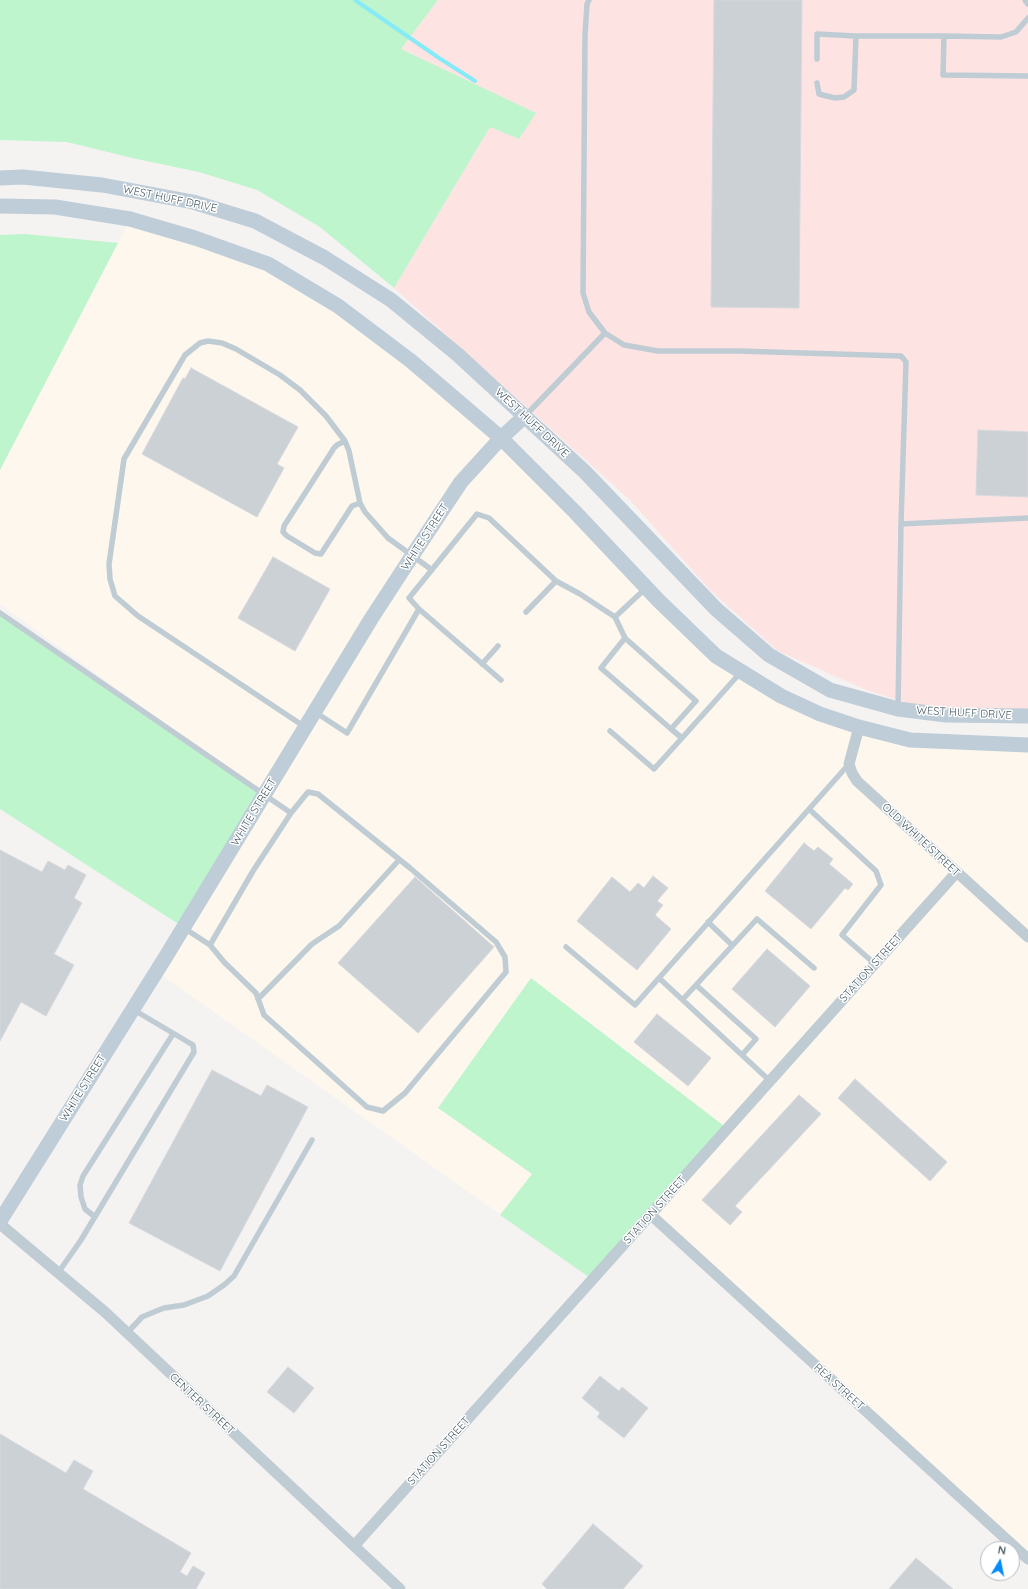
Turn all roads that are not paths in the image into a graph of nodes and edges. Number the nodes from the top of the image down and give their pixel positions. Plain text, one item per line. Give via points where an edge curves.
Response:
1 (589, 0) edge
2 (1025, 0) edge
3 (1028, 4) edge
4 (1028, 18) edge
5 (856, 36) junction
6 (944, 36) junction
7 (817, 59) dead end
8 (1028, 76) edge
9 (816, 83) dead end
10 (0, 178) edge
11 (0, 206) edge
12 (605, 333) junction
13 (525, 416) junction
14 (501, 438) junction
15 (345, 440) junction
16 (360, 503) junction
17 (1028, 518) edge
18 (901, 524) junction
19 (412, 556) junction
20 (432, 570) junction
21 (556, 581) junction
22 (646, 588) junction
23 (419, 609) junction
24 (526, 612) dead end
25 (0, 613) edge
26 (615, 617) junction
27 (625, 638) junction
28 (498, 646) dead end
29 (482, 664) junction
30 (742, 672) junction
31 (500, 680) dead end
32 (898, 709) junction
33 (315, 712) junction
34 (1028, 716) edge
35 (306, 727) junction
36 (859, 727) junction
37 (671, 729) junction
38 (610, 731) dead end
39 (682, 738) junction
40 (1028, 745) edge
41 (849, 764) junction
42 (264, 795) junction
43 (808, 810) junction
44 (291, 812) junction
45 (399, 860) junction
46 (956, 873) junction
47 (708, 922) junction
48 (183, 927) junction
49 (1028, 937) edge
50 (210, 945) junction
51 (732, 945) junction
52 (566, 947) dead end
53 (876, 964) junction
54 (814, 968) dead end
55 (659, 978) junction
56 (696, 985) junction
57 (258, 999) junction
58 (683, 999) junction
59 (132, 1009) junction
60 (173, 1034) junction
61 (742, 1056) junction
62 (770, 1081) junction
63 (312, 1140) dead end
64 (651, 1215) junction
65 (95, 1217) junction
66 (0, 1223) edge
67 (58, 1273) junction
68 (127, 1333) junction
69 (354, 1546) junction
70 (1028, 1559) edge
71 (398, 1588) edge

1 - 12 lane via 585,35 583,293 589,312
2 - 3 lane
4 - 6 lane via 1016,32 1001,36
5 - 6 lane
5 - 7 lane via 817,34
5 - 9 lane via 854,90 844,97 835,98 819,94
6 - 8 lane via 943,75
10 - 13 street, WEST HUFF DRIVE via 23,177 102,185 193,202 255,221 325,258 391,300 457,354
11 - 14 street via 54,207 130,219 195,238 268,264 338,306 412,361
12 - 13 lane
12 - 18 lane via 624,345 658,351 901,356 906,362
13 - 14 street, WHITE STREET
13 - 32 street, WEST HUFF DRIVE via 585,472 716,609 769,655 830,690
14 - 19 street, WHITE STREET via 461,482
14 - 22 street
15 - 16 lane
15 - 16 lane via 334,448 284,526 283,532 315,553 321,554 352,506
15 - 35 lane via 316,404 280,375 222,343 200,343 185,355 124,460 110,547 110,579 115,596 138,616
16 - 19 lane via 372,523
17 - 18 lane
18 - 32 lane
19 - 20 lane
19 - 33 street, WHITE STREET
20 - 21 lane via 477,514 489,518
20 - 23 lane via 409,598
21 - 24 lane
21 - 26 lane
22 - 26 lane
22 - 30 street via 716,656
23 - 29 lane
23 - 33 lane via 347,733
25 - 42 lane
26 - 27 lane
27 - 37 lane via 601,668
27 - 37 lane via 696,701
28 - 29 lane
29 - 31 lane
30 - 36 street via 781,696 820,714
30 - 39 lane
32 - 34 street, WEST HUFF DRIVE via 946,715
33 - 35 street, WHITE STREET
35 - 42 street, WHITE STREET
36 - 40 street via 910,740
36 - 41 street
37 - 39 lane
38 - 39 lane via 654,769
41 - 43 lane
41 - 46 street, OLD WHITE STREET via 857,781
42 - 44 lane
42 - 48 street, WHITE STREET
43 - 47 lane
43 - 53 lane via 876,871 881,885 842,935
44 - 45 lane via 308,792 318,794
44 - 50 lane
45 - 57 lane via 339,926 312,944
45 - 57 lane via 496,942 505,957 506,972 405,1093 383,1111 367,1107 264,1015
46 - 49 street, OLD WHITE STREET
46 - 53 street, STATION STREET
47 - 51 lane
47 - 55 lane
48 - 50 lane
48 - 59 street, WHITE STREET
50 - 57 lane via 256,993
51 - 54 lane via 758,919
51 - 56 lane
52 - 55 lane via 635,1005
53 - 62 street, STATION STREET
55 - 58 lane
56 - 58 lane
56 - 61 lane via 756,1039
58 - 61 lane
59 - 60 lane
59 - 66 street, WHITE STREET
60 - 65 lane via 83,1176 80,1185 81,1197 85,1209
60 - 65 lane via 193,1045 194,1052
61 - 62 lane
62 - 64 street, STATION STREET
63 - 68 lane via 234,1276 208,1296 142,1317
64 - 69 street, STATION STREET
64 - 70 street, REA STREET
65 - 67 lane
66 - 67 street, CENTER STREET
67 - 68 street, CENTER STREET
68 - 69 street, CENTER STREET
69 - 71 street, CENTER STREET

